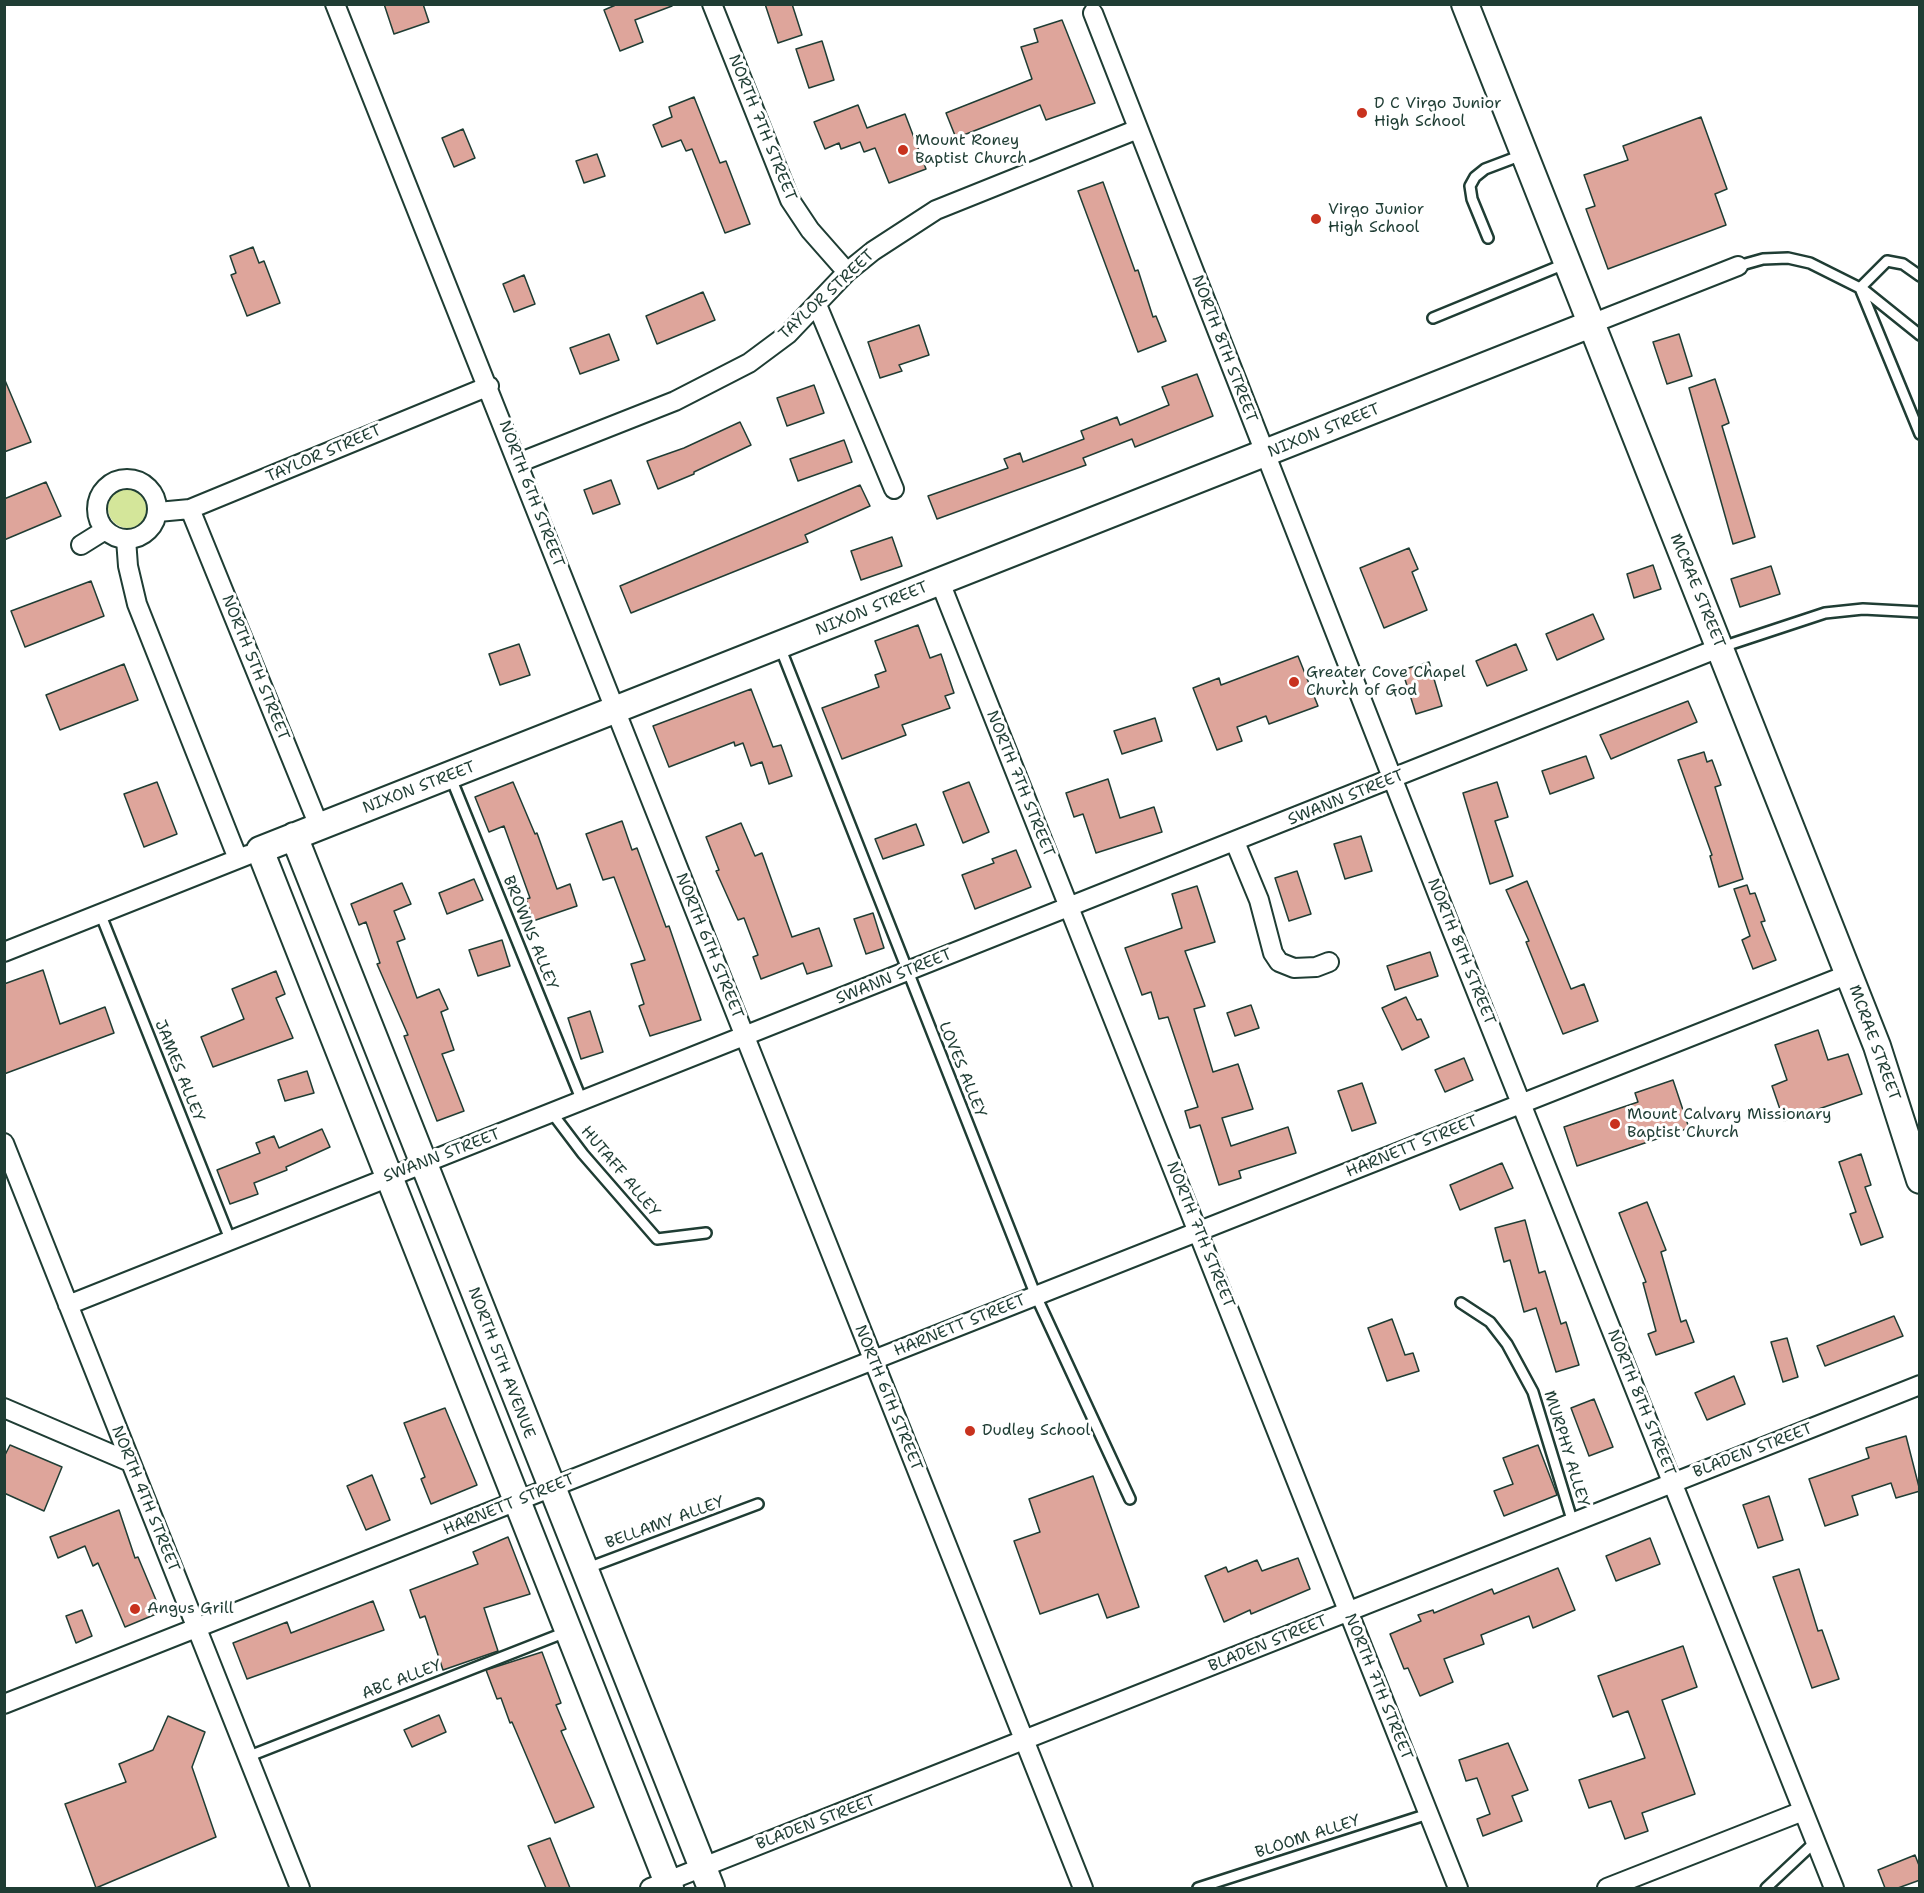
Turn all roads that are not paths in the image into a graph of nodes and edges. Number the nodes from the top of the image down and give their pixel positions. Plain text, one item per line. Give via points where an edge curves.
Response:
1 (335, 4) edge
2 (712, 4) edge
3 (1465, 4) edge
4 (1093, 13) dead end
5 (1138, 129) junction
6 (1524, 154) junction
7 (1488, 238) dead end
8 (1567, 263) junction
9 (1738, 266) joint
10 (847, 272) junction
11 (1920, 276) edge
12 (1860, 288) junction
13 (817, 305) junction
14 (1433, 318) dead end
15 (1592, 324) junction
16 (1920, 336) edge
17 (489, 386) junction
18 (1920, 434) edge
19 (1265, 454) junction
20 (518, 463) junction
21 (894, 489) dead end
22 (190, 509) junction
23 (158, 512) junction
24 (105, 530) junction
25 (126, 539) junction
26 (81, 545) dead end
27 (940, 582) junction
28 (1920, 612) edge
29 (779, 646) junction
30 (1719, 648) junction
31 (617, 710) junction
32 (450, 776) junction
33 (1394, 778) junction
34 (319, 826) junction
35 (294, 836) junction
36 (1234, 842) junction
37 (249, 854) junction
38 (1069, 908) junction
39 (100, 913) junction
40 (4, 952) edge
41 (1329, 962) dead end
42 (907, 972) junction
43 (1849, 974) junction
44 (745, 1036) junction
45 (582, 1101) junction
46 (1522, 1103) junction
47 (552, 1113) junction
48 (4, 1143) edge
49 (423, 1163) junction
50 (389, 1177) junction
51 (1920, 1180) edge
52 (1199, 1231) junction
53 (706, 1233) dead end
54 (231, 1239) junction
55 (1036, 1296) junction
56 (1461, 1303) dead end
57 (68, 1305) junction
58 (873, 1360) junction
59 (1920, 1385) edge
60 (4, 1408) edge
61 (130, 1462) junction
62 (1672, 1483) junction
63 (551, 1489) junction
64 (1130, 1499) dead end
65 (518, 1502) junction
66 (758, 1504) dead end
67 (1573, 1523) junction
68 (583, 1570) junction
69 (1347, 1612) junction
70 (197, 1630) junction
71 (569, 1631) junction
72 (4, 1704) edge
73 (1025, 1741) junction
74 (247, 1757) junction
75 (1803, 1811) junction
76 (1428, 1814) junction
77 (1815, 1842) junction
78 (707, 1878) edge
79 (662, 1886) edge
80 (300, 1888) edge
81 (1083, 1888) edge
82 (1198, 1888) edge
83 (1458, 1888) edge
84 (1607, 1888) edge
85 (1766, 1888) edge
86 (1833, 1888) edge

1 - 17 street, NORTH 6TH STREET
2 - 10 street, NORTH 7TH STREET via 790,200 810,231
3 - 6 street, MCRAE STREET
4 - 5 street, NORTH 8TH STREET
5 - 10 street, TAYLOR STREET via 936,210 873,250
5 - 19 street, NORTH 8TH STREET
6 - 7 lane via 1485,169 1470,186
6 - 8 street, MCRAE STREET
8 - 14 lane
8 - 15 street, MCRAE STREET
9 - 12 lane via 1788,258 1810,263
9 - 15 street, NIXON STREET
10 - 13 street, TAYLOR STREET
11 - 12 lane via 1903,264 1887,261
12 - 16 lane
12 - 18 lane
13 - 20 street, TAYLOR STREET via 765,352 708,386
13 - 21 street
15 - 19 street, NIXON STREET
15 - 30 street, MCRAE STREET
17 - 20 street, NORTH 6TH STREET
17 - 22 street, TAYLOR STREET
19 - 27 street, NIXON STREET
19 - 33 street, NORTH 8TH STREET
20 - 31 street, NORTH 6TH STREET
22 - 23 street, TAYLOR STREET
22 - 34 street, NORTH 5TH STREET
23 - 24 street via 155,497 146,485 132,479 117,480 105,488 98,502 98,517
23 - 25 street via 147,532
24 - 25 street
24 - 26 street
25 - 37 street via 132,586 144,625
27 - 29 street, NIXON STREET
27 - 38 street, NORTH 7TH STREET
28 - 30 lane via 1863,609 1825,613
29 - 31 street, NIXON STREET
29 - 42 lane, LOVES ALLEY
30 - 33 street, SWANN STREET
30 - 43 street, MCRAE STREET
31 - 32 street, NIXON STREET
31 - 44 street, NORTH 6TH STREET
32 - 34 street, NIXON STREET
32 - 45 lane, BROWNS ALLEY
33 - 36 street, SWANN STREET
33 - 46 street, NORTH 8TH STREET
34 - 35 street, NIXON STREET
35 - 37 street, NIXON STREET
35 - 49 street, NORTH 5TH AVENUE
36 - 38 street, SWANN STREET
36 - 41 street via 1259,900 1269,944 1279,962 1294,968
37 - 39 street, NIXON STREET
37 - 50 street
38 - 42 street, SWANN STREET
38 - 52 street, NORTH 7TH STREET
39 - 40 street, NIXON STREET
39 - 54 lane, JAMES ALLEY
42 - 44 street, SWANN STREET
42 - 55 lane, LOVES ALLEY
43 - 46 street, HARNETT STREET
43 - 51 street, MCRAE STREET via 1877,1046
44 - 45 street, SWANN STREET
44 - 58 street, NORTH 6TH STREET
45 - 47 street, SWANN STREET
46 - 52 street, HARNETT STREET
46 - 62 street, NORTH 8TH STREET
47 - 49 street, SWANN STREET
47 - 53 lane, HUTAFF ALLEY via 657,1239
48 - 57 street, NORTH 4TH STREET
49 - 50 street, SWANN STREET
49 - 63 street, NORTH 5TH AVENUE
50 - 54 street, SWANN STREET
50 - 65 street
52 - 55 street, HARNETT STREET
52 - 69 street, NORTH 7TH STREET
54 - 57 street, SWANN STREET
55 - 58 street, HARNETT STREET
55 - 64 lane, LOVES ALLEY
56 - 67 lane, MURPHY ALLEY via 1490,1323 1507,1344 1533,1392
57 - 61 street, NORTH 4TH STREET
58 - 63 street, HARNETT STREET
58 - 73 street, NORTH 6TH STREET
59 - 62 street, BLADEN STREET
60 - 61 street
61 - 70 street, NORTH 4TH STREET
62 - 67 street, BLADEN STREET
62 - 75 street, NORTH 8TH STREET
63 - 65 street, HARNETT STREET
63 - 68 street, NORTH 5TH AVENUE
65 - 70 street, HARNETT STREET
65 - 71 street
66 - 68 lane, BELLAMY ALLEY
67 - 69 street, BLADEN STREET
68 - 78 street, NORTH 5TH AVENUE
69 - 73 street, BLADEN STREET
69 - 76 street, NORTH 7TH STREET
70 - 72 street, HARNETT STREET
70 - 74 street, NORTH 4TH STREET
71 - 74 lane, ABC ALLEY
71 - 79 street
73 - 78 street, BLADEN STREET
73 - 81 street, NORTH 6TH STREET
74 - 80 street, NORTH 4TH STREET
75 - 77 street, NORTH 8TH STREET
75 - 84 street
76 - 82 lane, BLOOM ALLEY
76 - 83 street, NORTH 7TH STREET
77 - 85 lane
77 - 86 street, NORTH 8TH STREET
78 - 79 street, BLADEN STREET

